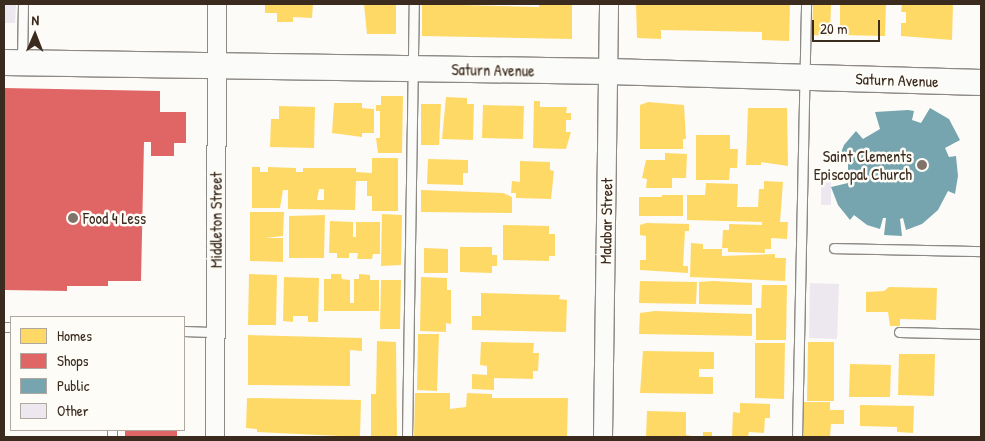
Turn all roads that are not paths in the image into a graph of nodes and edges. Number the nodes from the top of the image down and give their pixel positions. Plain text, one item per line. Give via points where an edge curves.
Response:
1 (23, 4) edge
2 (217, 4) edge
3 (414, 4) edge
4 (608, 4) edge
5 (806, 4) edge
6 (13, 63) edge
7 (215, 64) junction
8 (413, 69) junction
9 (608, 71) junction
10 (805, 77) junction
11 (981, 82) edge
12 (834, 248) dead end
13 (981, 251) edge
14 (185, 331) edge
15 (217, 332) junction
16 (899, 332) dead end
17 (981, 334) edge
18 (216, 437) edge
19 (407, 437) edge
20 (603, 437) edge
21 (797, 437) edge

1 - 6 lane
2 - 7 street, Middleton Street
3 - 8 lane
4 - 9 street, Malabar Street
5 - 10 lane
6 - 7 street, Saturn Avenue
7 - 8 street, Saturn Avenue
7 - 15 street, Middleton Street
8 - 9 street, Saturn Avenue
8 - 19 lane
9 - 10 street, Saturn Avenue
9 - 20 street, Malabar Street
10 - 11 street, Saturn Avenue
10 - 21 lane
12 - 13 lane
14 - 15 lane
15 - 18 street, Middleton Street
16 - 17 lane

